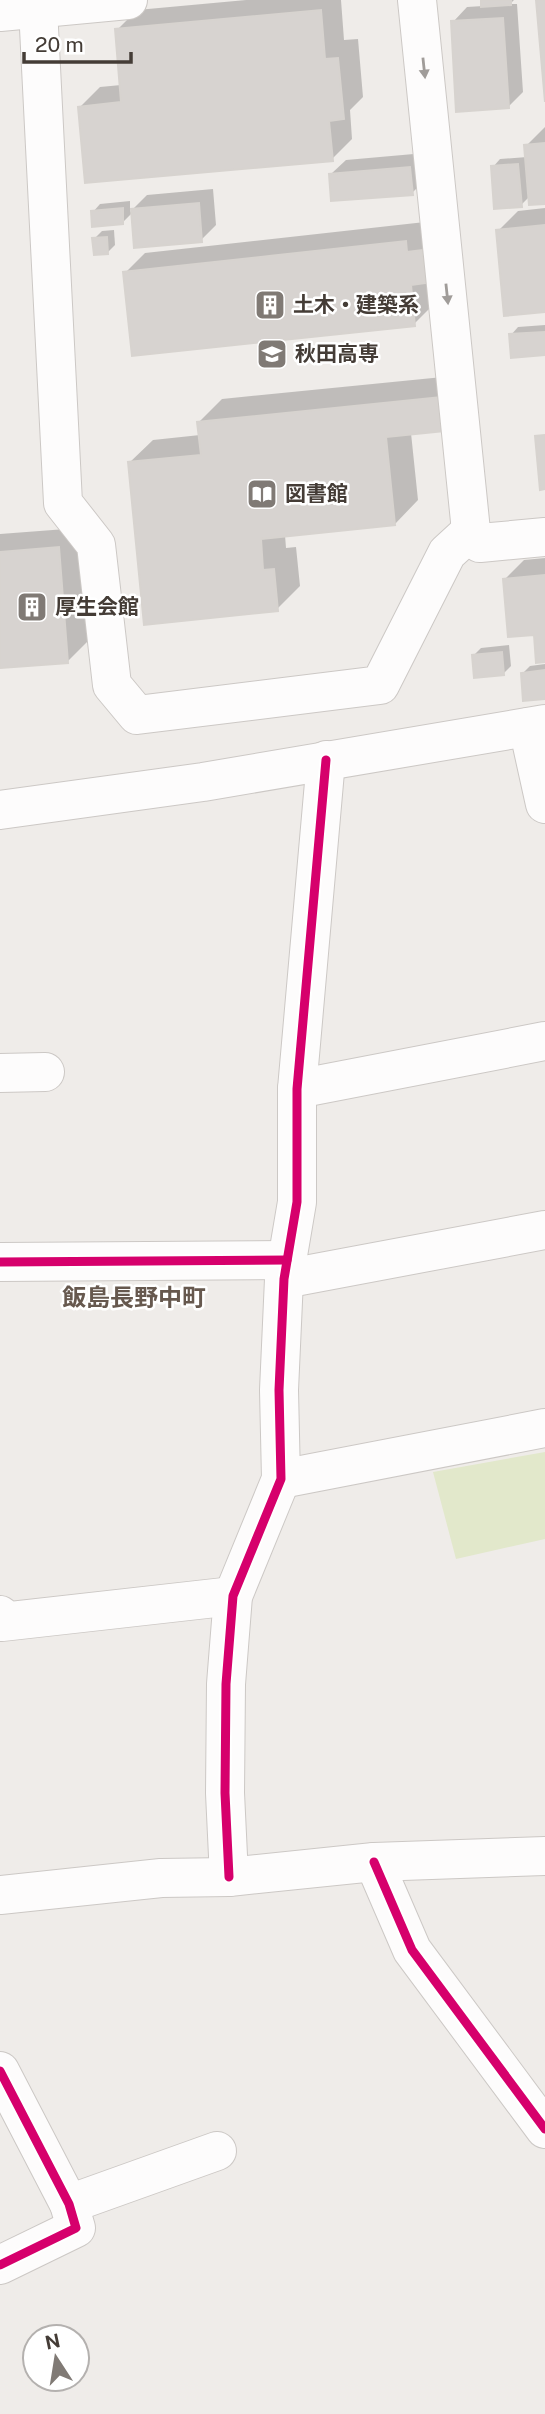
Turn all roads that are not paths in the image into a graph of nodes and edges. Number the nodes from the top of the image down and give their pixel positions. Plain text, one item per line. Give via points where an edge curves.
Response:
1 (128, 0) edge
2 (417, 0) edge
3 (38, 8) junction
4 (0, 12) edge
5 (471, 531) junction
6 (545, 537) edge
7 (536, 726) edge
8 (326, 760) junction
9 (545, 804) edge
10 (0, 810) edge
11 (545, 1041) edge
12 (45, 1072) dead end
13 (0, 1073) edge
14 (297, 1089) junction
15 (545, 1230) edge
16 (0, 1262) edge
17 (286, 1270) junction
18 (545, 1428) edge
19 (281, 1479) junction
20 (233, 1596) junction
21 (0, 1615) edge
22 (545, 1856) edge
23 (374, 1862) junction
24 (229, 1877) junction
25 (0, 1895) edge
26 (0, 2071) edge
27 (545, 2129) edge
28 (218, 2151) dead end
29 (69, 2204) junction
30 (0, 2265) edge

1 - 3 street
2 -> 5 street
3 - 4 street
3 - 5 street via 63,503 96,545 112,685 137,715 380,685 447,553
5 - 6 street via 480,543
7 - 8 street
7 - 9 street
8 - 10 street
8 - 14 street
11 - 14 street
12 - 13 street
14 - 17 street via 297,1202
15 - 17 street
16 - 17 street
17 - 19 street via 279,1390
18 - 19 street
19 - 20 street
20 - 21 street via 2,1622
20 - 24 street via 226,1684
22 - 23 street
23 - 24 street
23 - 27 street via 412,1950
24 - 25 street via 161,1878
26 - 29 street
28 - 29 street
29 - 30 street via 76,2228

